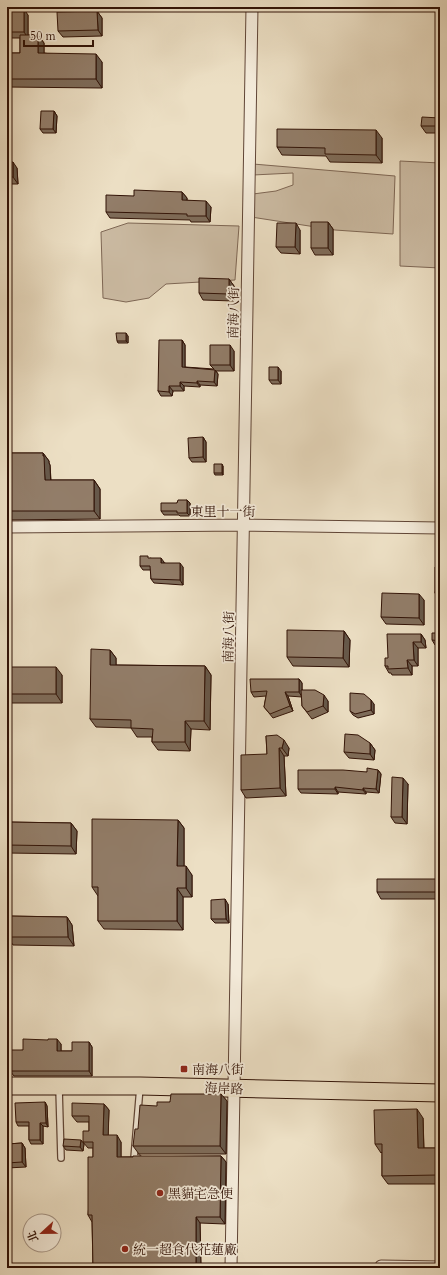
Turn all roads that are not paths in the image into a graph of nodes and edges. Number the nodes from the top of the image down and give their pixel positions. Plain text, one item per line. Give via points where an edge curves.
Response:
1 (252, 7) edge
2 (244, 525) junction
3 (7, 527) edge
4 (440, 528) edge
5 (7, 1086) edge
6 (59, 1086) junction
7 (140, 1086) junction
8 (235, 1088) junction
9 (440, 1093) edge
10 (61, 1158) dead end
11 (141, 1158) edge
12 (381, 1266) dead end
13 (440, 1267) edge
14 (231, 1268) edge

1 - 2 street, 南海八街
2 - 3 street, 東里十一街
2 - 4 street, 東里十一街
2 - 8 street, 南海八街
5 - 6 main road, 海岸路
6 - 7 main road, 海岸路
6 - 10 lane
7 - 8 main road, 海岸路
7 - 11 lane via 134,1158
8 - 9 main road, 海岸路
8 - 14 street, 南海八街 via 228,1158
12 - 13 street

